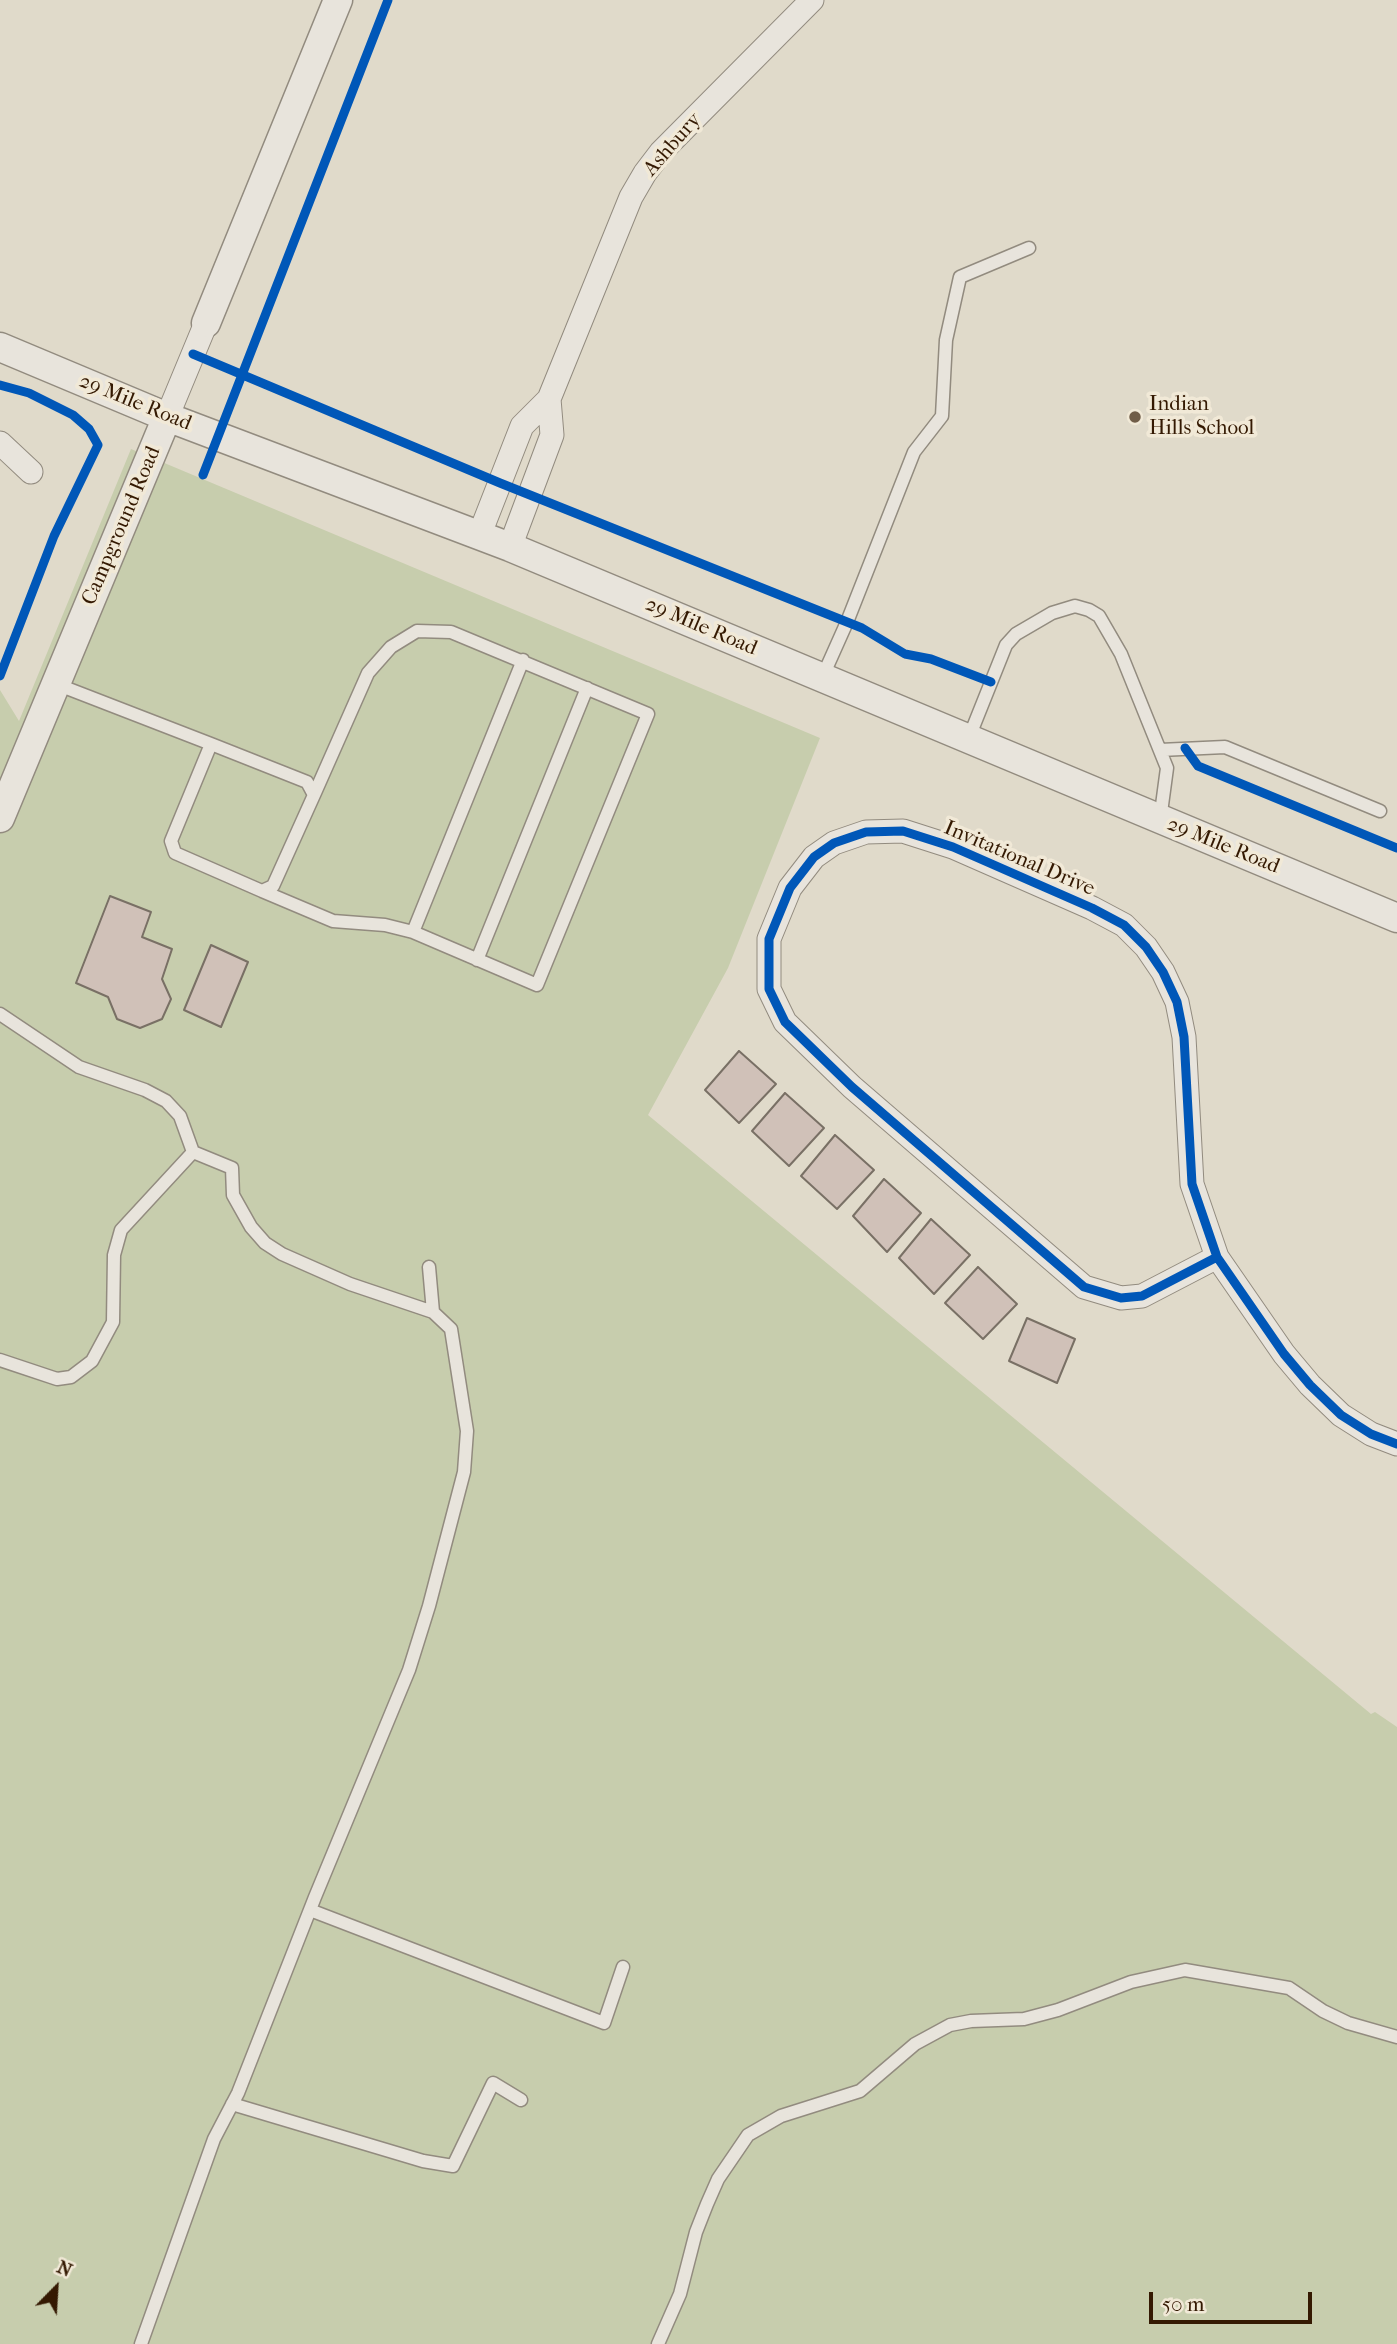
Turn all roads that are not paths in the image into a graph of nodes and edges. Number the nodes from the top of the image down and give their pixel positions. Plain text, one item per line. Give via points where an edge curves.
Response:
1 (338, 0) edge
2 (812, 0) edge
3 (1029, 248) dead end
4 (206, 323) joint
5 (0, 347) edge
6 (549, 399) junction
7 (167, 417) junction
8 (0, 443) edge
9 (31, 472) dead end
10 (479, 536) junction
11 (510, 547) junction
12 (523, 660) junction
13 (821, 678) junction
14 (56, 684) junction
15 (587, 688) junction
16 (968, 740) junction
17 (211, 744) junction
18 (1160, 750) junction
19 (314, 795) junction
20 (1380, 811) dead end
21 (0, 818) edge
22 (1160, 820) junction
23 (262, 891) junction
24 (1397, 918) edge
25 (413, 932) junction
26 (477, 960) junction
27 (0, 1014) edge
28 (193, 1152) junction
29 (1217, 1257) junction
30 (429, 1267) dead end
31 (433, 1312) junction
32 (0, 1360) edge
33 (1397, 1444) edge
34 (310, 1910) junction
35 (623, 1967) dead end
36 (1397, 2037) edge
37 (521, 2100) dead end
38 (232, 2104) junction
39 (141, 2344) edge
40 (658, 2344) edge

1 - 4 street, Campground Road
2 - 6 street, Ashbury via 645,173 631,197
3 - 13 lane via 960,278 946,340 942,416 914,452
4 - 7 street, Campground Road
5 - 7 street, 29 Mile Road
6 - 10 street via 522,426
6 - 11 street via 552,435
7 - 10 street, 29 Mile Road
7 - 14 street, Campground Road
8 - 9 street
10 - 11 street, 29 Mile Road
11 - 13 street, 29 Mile Road
12 - 15 lane
12 - 19 lane via 451,632 417,631 391,647 368,673
12 - 25 lane
13 - 16 street, 29 Mile Road
14 - 17 lane
14 - 21 street, Campground Road
15 - 26 lane
15 - 26 lane via 648,714 537,985
16 - 18 lane via 1006,645 1052,613 1074,606 1100,616 1121,654
16 - 22 street, 29 Mile Road
17 - 19 lane via 307,782
17 - 23 lane via 171,841 175,853
18 - 20 lane via 1225,747
18 - 22 lane via 1167,768
19 - 23 lane via 273,886
22 - 24 street, 29 Mile Road
23 - 25 lane via 319,917
25 - 26 lane
27 - 28 lane via 79,1067 166,1101 180,1116
28 - 31 lane via 232,1168 233,1195 265,1242 350,1284
28 - 32 lane via 121,1230 114,1255 113,1322 92,1361 71,1377 57,1379
29 - 29 street, Invitational Drive via 1192,1184 1184,1037 1177,1002 1146,947 1124,925 953,847 903,831 866,832 834,843 814,857 790,887 769,939 769,989 785,1022 852,1087 1084,1287 1121,1298 1142,1296
29 - 33 street, Invitational Drive via 1310,1385 1342,1415
30 - 31 lane
31 - 34 lane via 451,1329 458,1361 467,1431 464,1472 409,1670
34 - 35 lane via 604,2023
34 - 38 lane
36 - 40 lane via 1348,2023 1289,1988 1185,1970 1131,1982 1024,2019 950,2025 915,2044 860,2091 789,2113 748,2135 707,2204 680,2294
37 - 38 lane via 493,2083 453,2166
38 - 39 lane via 214,2139

